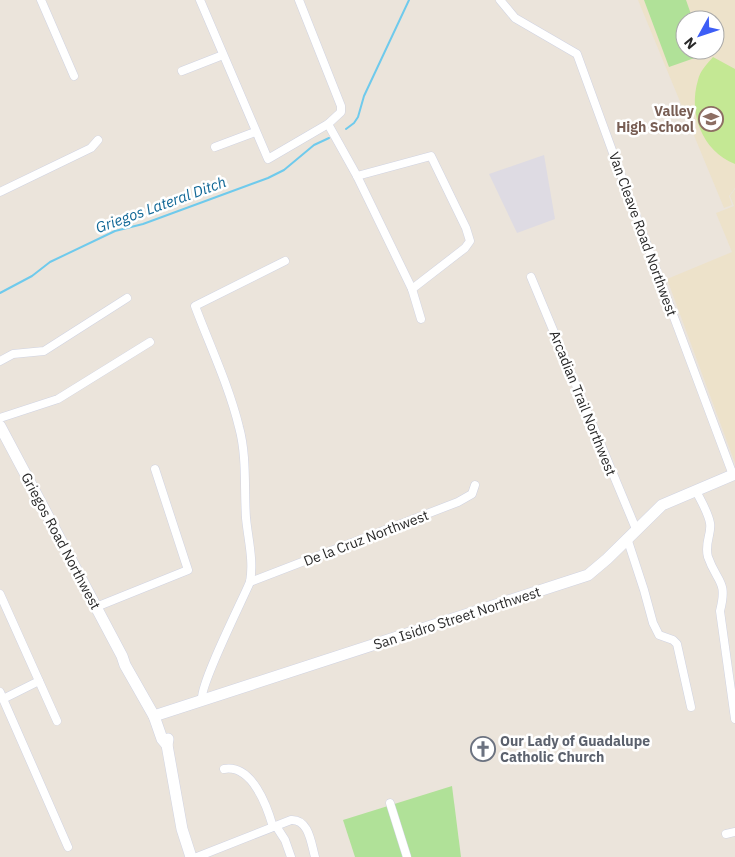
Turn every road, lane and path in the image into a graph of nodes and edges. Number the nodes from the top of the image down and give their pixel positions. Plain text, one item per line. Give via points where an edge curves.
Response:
1 (41, 0) edge
2 (200, 0) edge
3 (299, 0) edge
4 (500, 0) edge
5 (223, 55) junction
6 (182, 71) dead end
7 (74, 76) dead end
8 (328, 124) junction
9 (255, 132) junction
10 (98, 140) dead end
11 (215, 147) dead end
12 (357, 176) junction
13 (0, 192) edge
14 (285, 261) dead end
15 (531, 277) dead end
16 (412, 289) junction
17 (127, 298) dead end
18 (422, 318) dead end
19 (150, 342) dead end
20 (0, 361) edge
21 (0, 418) edge
22 (1, 431) edge
23 (154, 469) dead end
24 (734, 475) edge
25 (475, 485) dead end
26 (696, 491) junction
27 (636, 529) junction
28 (627, 538) junction
29 (250, 582) junction
30 (0, 594) edge
31 (96, 606) junction
32 (39, 681) junction
33 (2, 696) edge
34 (202, 700) junction
35 (692, 707) dead end
36 (157, 715) junction
37 (735, 719) edge
38 (57, 721) dead end
39 (224, 770) dead end
40 (390, 803) dead end
41 (275, 827) junction
42 (735, 832) edge
43 (726, 834) dead end
44 (68, 847) dead end
45 (191, 857) edge
46 (197, 857) edge
47 (291, 857) edge
48 (315, 857) edge
49 (406, 857) edge

1 - 7 street
2 - 5 street
3 - 8 street via 342,106 341,112
4 - 24 street, Van Cleave Road Northwest via 515,18 577,54
5 - 6 street
5 - 9 street
8 - 9 street via 268,159
8 - 12 street
9 - 11 street
10 - 13 street via 91,148
12 - 16 street
12 - 16 street via 431,156 470,241
14 - 29 street via 195,306 240,428 252,572
15 - 27 street, Arcadian Trail Northwest
16 - 18 street
17 - 20 street via 44,350 13,354
19 - 21 street via 58,400
22 - 31 street, Griegos Road Northwest
23 - 31 street via 188,570
24 - 26 street, San Isidro Street Northwest
25 - 29 street, De la Cruz Northwest via 472,494 458,502
26 - 27 street, San Isidro Street Northwest via 662,505
26 - 37 street via 710,524 706,544 708,558 721,581 724,596 720,612
27 - 28 street, San Isidro Street Northwest
28 - 34 street, San Isidro Street Northwest via 588,575
28 - 35 street via 653,623 659,634 677,644
29 - 34 street via 206,679
30 - 32 street
31 - 36 street, Griegos Road Northwest
32 - 33 street
32 - 38 street
33 - 44 street
34 - 36 street, San Isidro Street Northwest
36 - 45 street, Griegos Road Northwest via 168,737 182,829
39 - 41 street via 232,768 245,775 260,792
40 - 49 street
41 - 46 street
41 - 47 street via 285,840
41 - 48 street via 298,819 304,823
42 - 43 street

